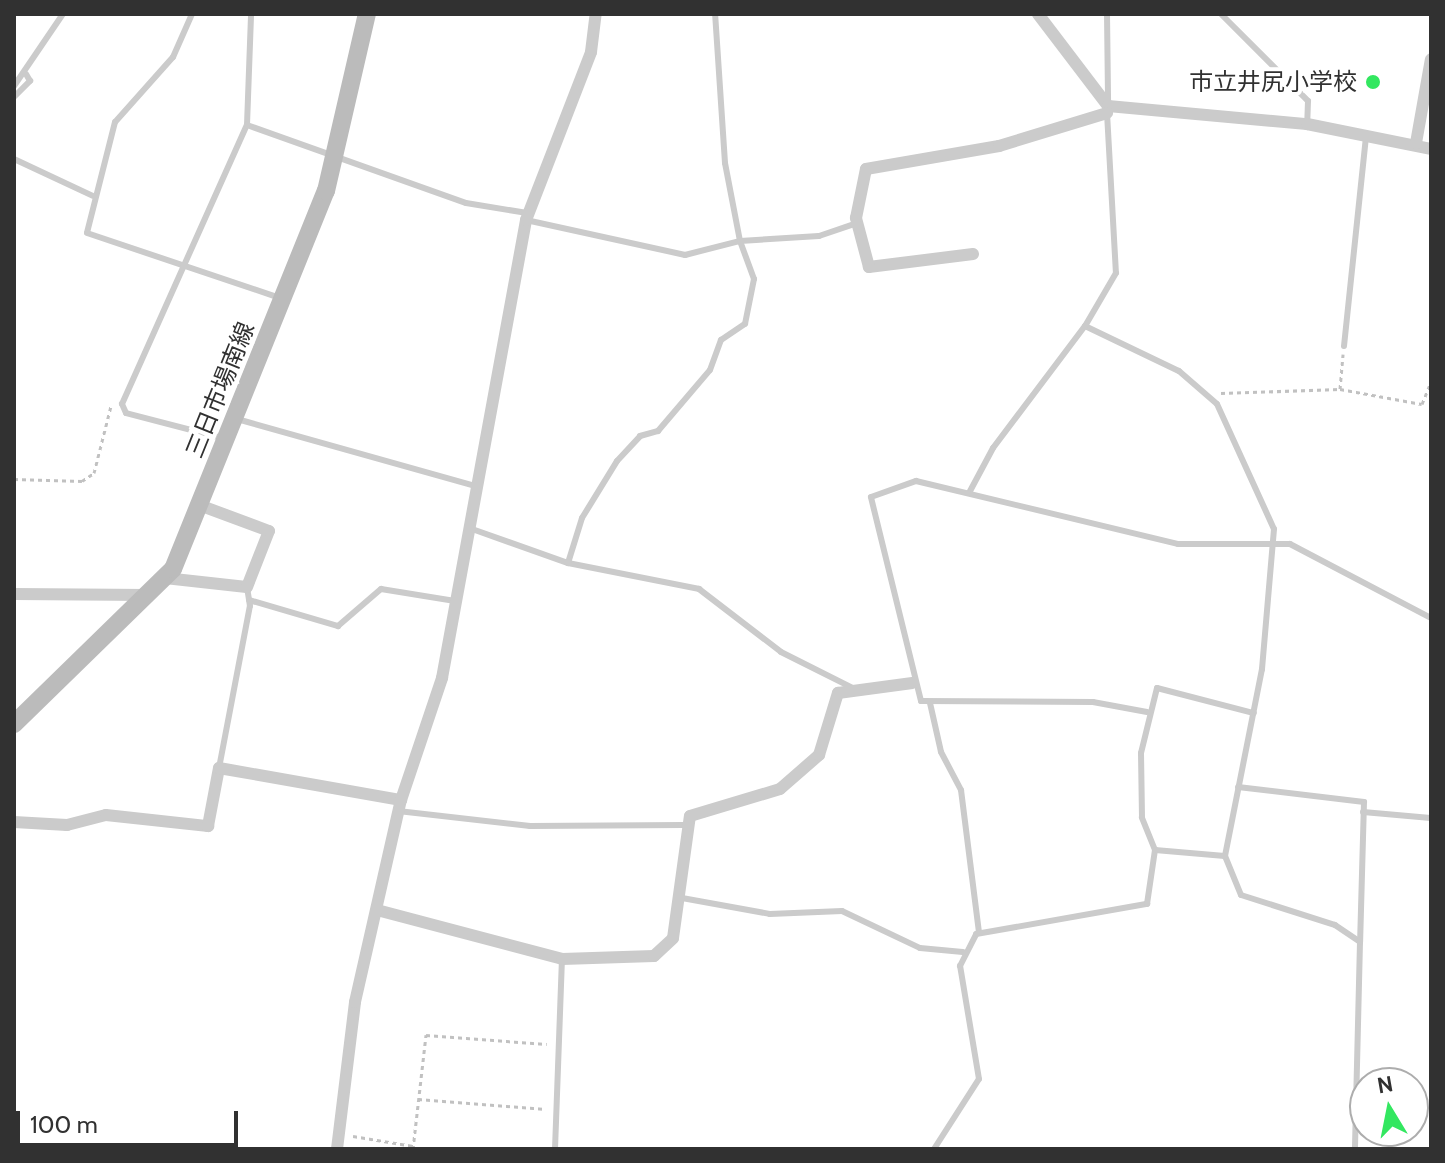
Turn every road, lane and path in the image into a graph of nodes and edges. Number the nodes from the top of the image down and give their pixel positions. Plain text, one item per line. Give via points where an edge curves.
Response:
1 (63, 14) edge
2 (192, 14) edge
3 (251, 14) edge
4 (367, 14) edge
5 (596, 14) edge
6 (715, 14) edge
7 (1038, 14) edge
8 (1107, 14) edge
9 (1221, 14) edge
10 (1431, 59) edge
11 (26, 74) junction
12 (14, 86) edge
13 (14, 97) edge
14 (1107, 110) junction
15 (1307, 124) junction
16 (247, 125) junction
17 (1366, 133) junction
18 (1416, 143) junction
19 (1431, 149) edge
20 (338, 154) junction
21 (14, 159) edge
22 (93, 196) junction
23 (527, 217) junction
24 (857, 223) junction
25 (740, 241) junction
26 (973, 254) dead end
27 (182, 268) junction
28 (283, 299) junction
29 (1085, 326) junction
30 (1344, 346) joint
31 (1431, 382) edge
32 (1340, 389) junction
33 (1205, 394) junction
34 (122, 404) junction
35 (233, 418) junction
36 (225, 439) junction
37 (14, 479) edge
38 (478, 486) junction
39 (969, 493) junction
40 (199, 505) junction
41 (472, 529) junction
42 (1274, 543) junction
43 (568, 563) junction
44 (165, 578) junction
45 (14, 594) edge
46 (248, 594) junction
47 (151, 595) junction
48 (458, 601) junction
49 (1431, 618) edge
50 (912, 683) junction
51 (853, 688) junction
52 (930, 703) junction
53 (1147, 712) junction
54 (1254, 713) junction
55 (14, 724) edge
56 (219, 768) junction
57 (1238, 787) junction
58 (399, 805) junction
59 (1363, 812) junction
60 (1431, 818) edge
61 (14, 822) edge
62 (683, 825) junction
63 (1155, 850) junction
64 (1225, 856) junction
65 (682, 898) junction
66 (377, 910) junction
67 (979, 932) junction
68 (1360, 942) junction
69 (963, 952) junction
70 (562, 959) junction
71 (554, 1044) junction
72 (418, 1099) junction
73 (559, 1110) junction
74 (338, 1134) junction
75 (413, 1147) edge
76 (337, 1149) edge
77 (555, 1149) edge
78 (934, 1149) edge
79 (1355, 1149) edge

1 - 11 lane
2 - 22 lane via 173,57 131,95 115,122
3 - 16 lane
4 - 20 main road, 三日市場南線
5 - 23 street via 591,52
6 - 25 lane via 725,163
7 - 14 street
8 - 14 lane
9 - 15 lane via 1308,101
10 - 18 street
11 - 12 lane
11 - 13 lane via 30,81
14 - 15 street
14 - 24 street via 999,146 866,169
14 - 29 lane via 1116,273
15 - 17 street
16 - 20 lane
16 - 27 lane
17 - 18 street
17 - 30 lane
18 - 19 street
20 - 23 lane via 466,203
20 - 28 main road, 三日市場南線
21 - 22 lane
22 - 27 lane via 87,233
23 - 25 lane via 685,255
23 - 38 street
24 - 25 lane via 819,236
24 - 26 street via 869,267
25 - 43 lane via 754,279 745,324 721,340 710,370 658,431 640,436 617,461 582,518
27 - 28 lane
27 - 34 lane
28 - 35 main road, 三日市場南線
29 - 33 lane via 1179,371
29 - 39 lane via 993,448
30 - 32 path
31 - 32 path via 1422,404
32 - 33 path
33 - 42 lane via 1240,453
34 - 36 lane via 126,413
34 - 37 path via 112,405 94,473 82,481
35 - 36 main road, 三日市場南線
35 - 38 lane
36 - 40 main road, 三日市場南線
38 - 41 street
39 - 42 lane via 1178,544
39 - 50 lane via 916,481 871,497
40 - 44 main road, 三日市場南線
40 - 46 street via 269,531
41 - 43 lane
41 - 48 street
42 - 49 lane via 1321,556
42 - 54 lane
43 - 51 lane via 699,589 781,652
44 - 46 street
44 - 47 main road, 三日市場南線
45 - 47 street
46 - 48 lane via 338,626 381,589
46 - 56 lane
47 - 55 main road, 三日市場南線
48 - 58 street
50 - 51 street
50 - 52 lane
51 - 62 street via 838,693 819,755 780,789 705,806
52 - 53 lane via 1093,702
52 - 67 lane via 941,752 961,790
53 - 54 lane via 1157,688
53 - 63 lane via 1142,817
54 - 57 lane
56 - 58 street
56 - 61 street via 208,826 106,815 67,825
57 - 59 lane via 1364,802
57 - 64 lane
58 - 62 lane via 530,826
58 - 66 street
59 - 60 lane
59 - 68 lane
62 - 65 street
63 - 64 lane
63 - 67 lane via 1147,904 1138,911
64 - 68 lane via 1241,895 1335,925
65 - 69 lane via 770,914 842,911 920,948
65 - 70 street via 666,950 589,963
66 - 70 street
66 - 74 street via 355,1002
67 - 69 lane
68 - 79 lane
69 - 78 lane via 979,1079
70 - 71 lane
71 - 72 path via 426,1035
71 - 73 lane
72 - 73 path
72 - 75 path
73 - 77 lane
74 - 75 path
74 - 76 street

